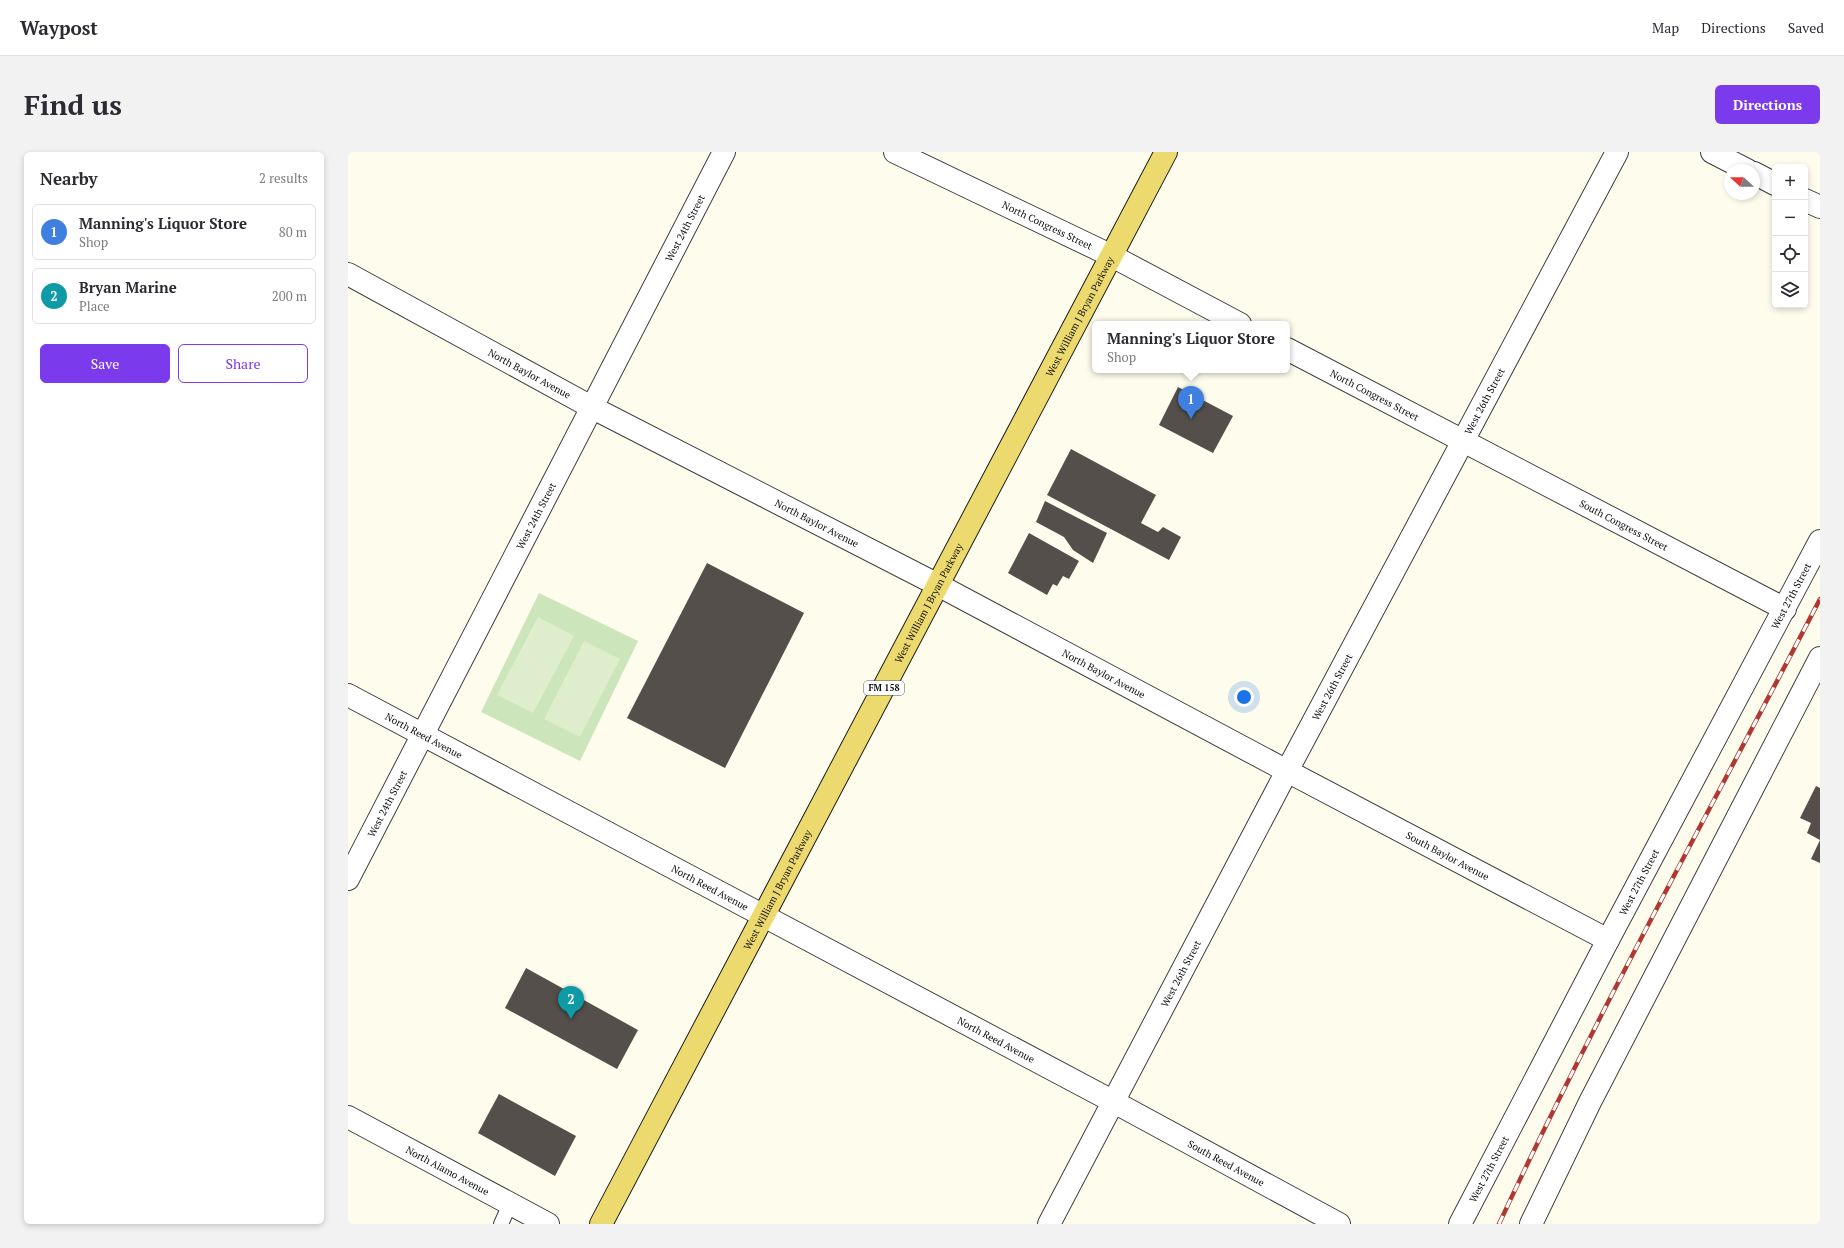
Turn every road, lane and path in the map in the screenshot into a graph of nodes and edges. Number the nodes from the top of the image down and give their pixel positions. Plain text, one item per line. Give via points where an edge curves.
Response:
1 (724, 152) edge
2 (895, 152) edge
3 (1166, 152) edge
4 (1617, 152) edge
5 (1712, 152) edge
6 (1735, 164) edge
7 (1760, 176) edge
8 (1772, 182) edge
9 (1808, 201) edge
10 (1820, 207) edge
11 (1112, 256) junction
12 (348, 274) edge
13 (1234, 321) edge
14 (1290, 351) edge
15 (593, 408) junction
16 (1462, 441) junction
17 (1820, 541) edge
18 (938, 585) junction
19 (1785, 609) junction
20 (1820, 658) edge
21 (348, 696) edge
22 (423, 736) junction
23 (1287, 771) junction
24 (348, 879) edge
25 (763, 916) junction
26 (1608, 940) junction
27 (1114, 1102) junction
28 (348, 1117) edge
29 (510, 1204) junction
30 (501, 1224) edge
31 (548, 1224) edge
32 (601, 1224) edge
33 (1049, 1224) edge
34 (1339, 1224) edge
35 (1460, 1224) edge
36 (1531, 1224) edge

1 - 15 street, West 24th Street
2 - 11 street, North Congress Street
3 - 11 main road, West William J Bryan Parkway / FM 158
4 - 16 street, West 26th Street
5 - 6 street
7 - 8 street
9 - 10 street
11 - 13 street, North Congress Street
11 - 18 main road, West William J Bryan Parkway / FM 158
12 - 15 street, North Baylor Avenue
14 - 16 street, North Congress Street
15 - 18 street, North Baylor Avenue
15 - 22 street, West 24th Street
16 - 19 street, South Congress Street
16 - 23 street, West 26th Street
17 - 19 street, West 27th Street
18 - 23 street, North Baylor Avenue
18 - 25 main road, West William J Bryan Parkway / FM 158
19 - 26 street, West 27th Street
20 - 36 street via 1590,1102
21 - 22 street, North Reed Avenue
22 - 24 street, West 24th Street
22 - 25 street, North Reed Avenue
23 - 26 street, South Baylor Avenue
23 - 27 street, West 26th Street
25 - 27 street, North Reed Avenue
25 - 32 main road, West William J Bryan Parkway / FM 158
26 - 35 street, West 27th Street
27 - 33 street, West 26th Street
27 - 34 street, South Reed Avenue
28 - 29 street, North Alamo Avenue
29 - 30 lane
29 - 31 street, North Alamo Avenue

